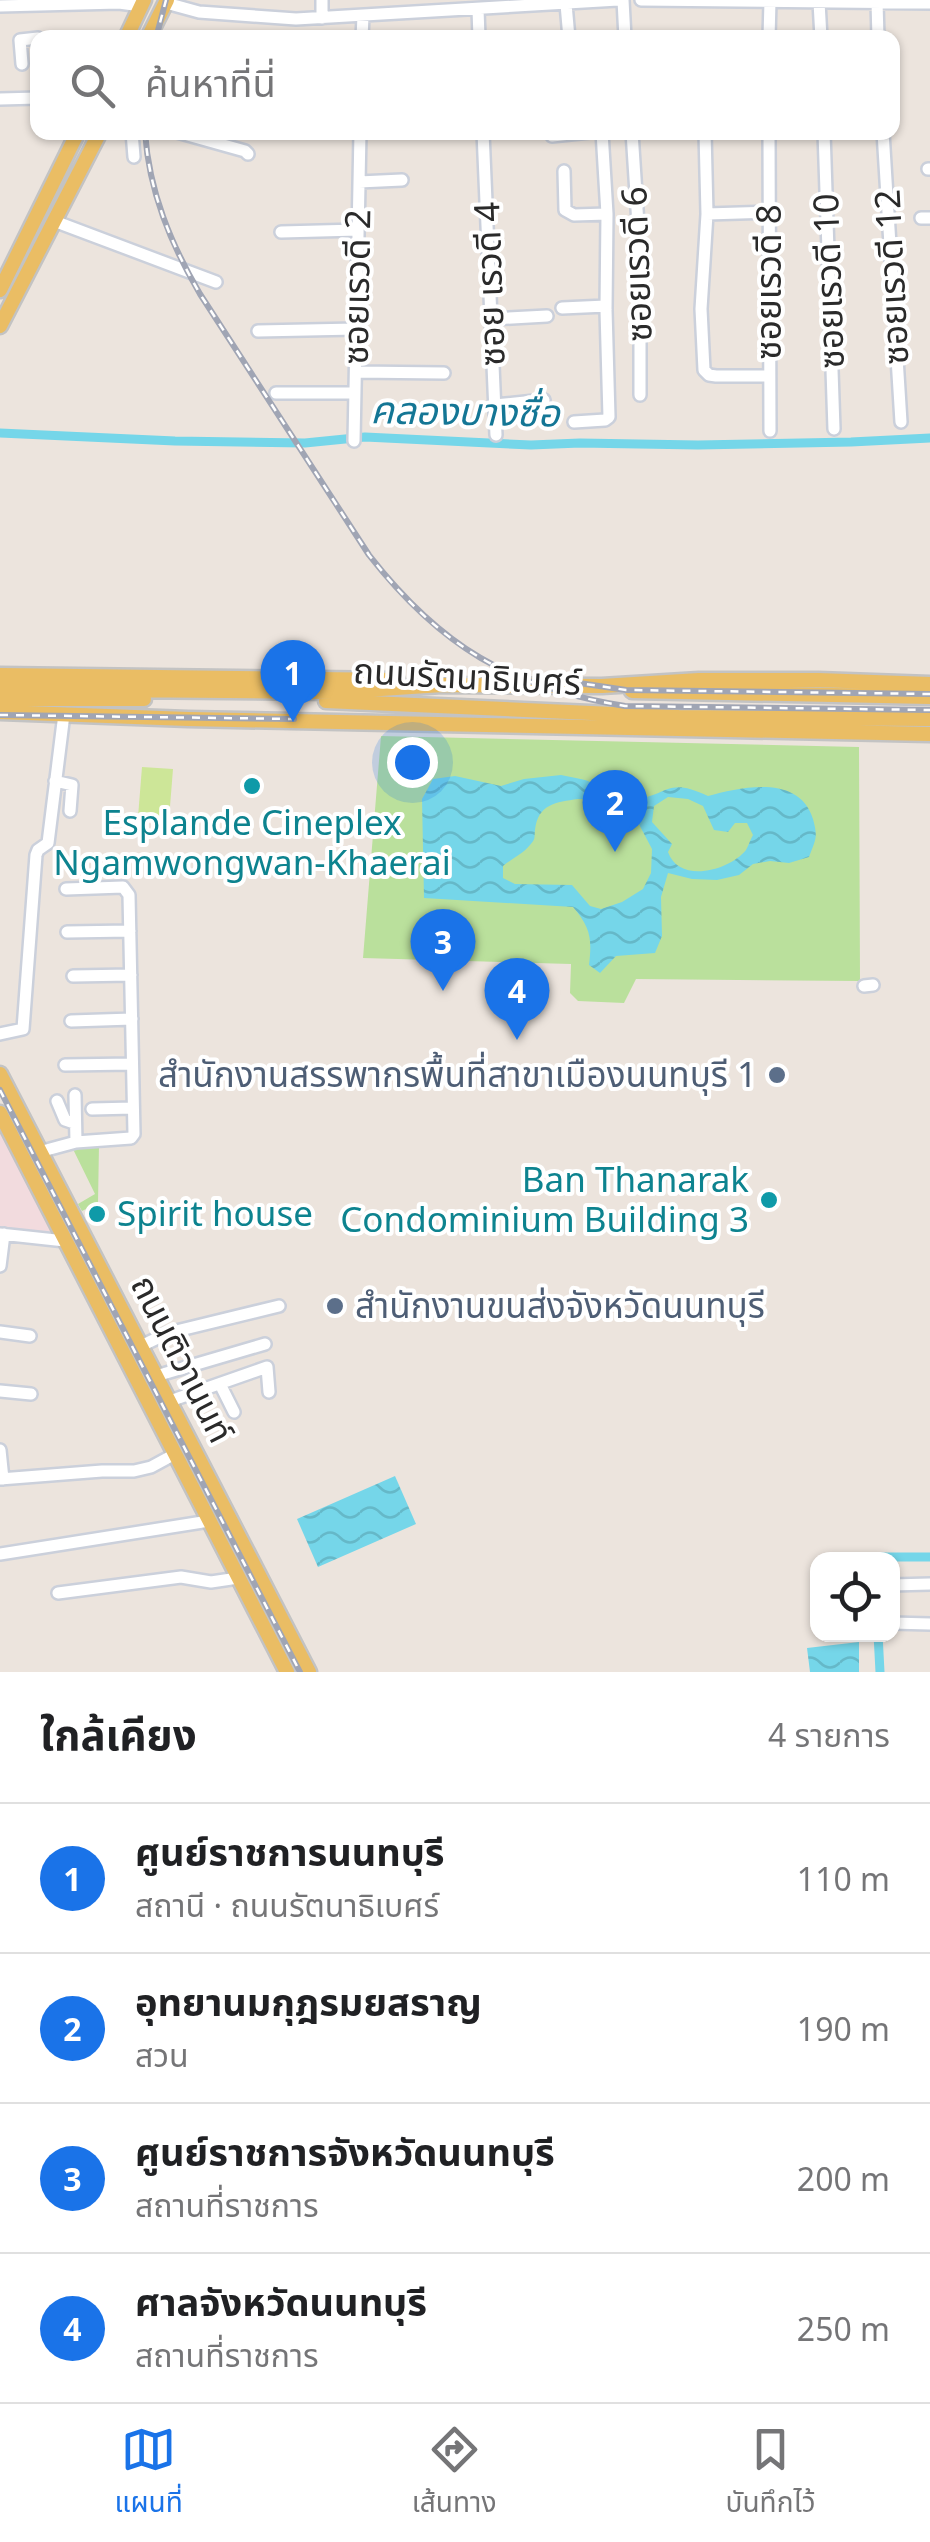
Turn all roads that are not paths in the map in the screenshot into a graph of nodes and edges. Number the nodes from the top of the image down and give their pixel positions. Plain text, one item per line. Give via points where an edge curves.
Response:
1 (322, 0) edge
2 (398, 0) edge
3 (620, 0) edge
4 (641, 0) edge
5 (669, 0) edge
6 (705, 0) edge
7 (589, 1) edge
8 (734, 1) edge
9 (770, 1) edge
10 (805, 1) edge
11 (859, 1) edge
12 (167, 2) edge
13 (819, 2) edge
14 (877, 2) edge
15 (930, 2) edge
16 (143, 3) edge
17 (501, 4) edge
18 (566, 4) junction
19 (0, 6) edge
20 (478, 10) junction
21 (399, 14) junction
22 (363, 16) junction
23 (322, 18) junction
24 (130, 30) edge
25 (152, 30) edge
26 (362, 30) edge
27 (479, 30) edge
28 (568, 30) edge
29 (624, 30) edge
30 (769, 30) edge
31 (820, 30) edge
32 (878, 30) edge
33 (30, 39) edge
34 (22, 64) dead end
35 (30, 98) edge
36 (0, 99) edge
37 (74, 140) edge
38 (96, 140) edge
39 (133, 140) edge
40 (207, 140) edge
41 (360, 140) edge
42 (484, 140) edge
43 (603, 140) edge
44 (633, 140) edge
45 (705, 140) edge
46 (769, 140) edge
47 (824, 140) edge
48 (883, 140) edge
49 (248, 154) dead end
50 (134, 157) dead end
51 (564, 171) dead end
52 (402, 180) dead end
53 (359, 182) junction
54 (769, 212) junction
55 (608, 214) junction
56 (707, 214) junction
57 (54, 221) junction
58 (358, 230) junction
59 (282, 232) dead end
60 (216, 282) dead end
61 (0, 290) edge
62 (606, 306) junction
63 (562, 308) dead end
64 (547, 316) dead end
65 (492, 320) junction
66 (0, 326) edge
67 (356, 329) junction
68 (258, 331) dead end
69 (356, 372) junction
70 (444, 373) dead end
71 (770, 376) junction
72 (355, 392) junction
73 (276, 393) dead end
74 (640, 395) dead end
75 (544, 400) dead end
76 (495, 405) junction
77 (574, 422) dead end
78 (901, 422) dead end
79 (834, 429) dead end
80 (770, 430) dead end
81 (496, 436) dead end
82 (354, 441) dead end
83 (0, 674) edge
84 (930, 684) edge
85 (442, 686) junction
86 (602, 686) junction
87 (0, 689) edge
88 (276, 695) junction
89 (930, 697) edge
90 (0, 699) edge
91 (0, 712) edge
92 (64, 714) junction
93 (930, 719) edge
94 (930, 734) edge
95 (56, 781) junction
96 (70, 810) dead end
97 (66, 888) dead end
98 (68, 932) dead end
99 (130, 932) junction
100 (131, 975) junction
101 (73, 976) dead end
102 (132, 1019) junction
103 (72, 1020) dead end
104 (0, 1034) edge
105 (132, 1064) junction
106 (65, 1065) dead end
107 (0, 1074) edge
108 (75, 1095) dead end
109 (57, 1101) dead end
110 (133, 1108) junction
111 (92, 1109) dead end
112 (0, 1113) edge
113 (74, 1123) junction
114 (76, 1142) junction
115 (40, 1152) junction
116 (2, 1234) edge
117 (65, 1241) junction
118 (0, 1266) edge
119 (279, 1306) dead end
120 (0, 1332) edge
121 (30, 1336) dead end
122 (141, 1346) junction
123 (267, 1355) junction
124 (156, 1376) junction
125 (220, 1384) junction
126 (0, 1391) edge
127 (269, 1392) dead end
128 (31, 1394) dead end
129 (170, 1401) junction
130 (234, 1412) dead end
131 (0, 1450) edge
132 (175, 1454) junction
133 (1, 1479) edge
134 (209, 1521) junction
135 (0, 1554) edge
136 (238, 1578) junction
137 (930, 1584) edge
138 (900, 1586) edge
139 (58, 1593) dead end
140 (900, 1623) edge
141 (930, 1624) edge
142 (293, 1641) junction
143 (276, 1650) junction
144 (287, 1672) edge
145 (309, 1672) edge

1 - 23 street
2 - 21 street
3 - 7 street
3 - 29 street
4 - 5 street
5 - 6 street
6 - 8 street
7 - 18 street
8 - 9 street
9 - 10 street
9 - 30 street
10 - 13 street
11 - 13 street
11 - 14 street
12 - 23 street via 199,12
12 - 25 main road
13 - 31 street
14 - 15 street
14 - 32 street
16 - 19 street
16 - 24 main road
17 - 18 street
17 - 20 street
18 - 28 street
20 - 21 street
20 - 27 street
21 - 22 street
22 - 23 street
22 - 26 street
33 - 34 street via 20,40
35 - 36 street
37 - 61 main road
38 - 57 main road
39 - 50 street
40 - 49 street
41 - 53 street, ซอยเรวดี 2
42 - 65 street, ซอย เรวดี 4
43 - 55 street
44 - 74 street, ซอยเรวดี 6
45 - 56 street
46 - 54 street, ซอยเรวดี 8
47 - 79 street, ซอยเรวดี 10
48 - 78 street, ซอยเรวดี 12
51 - 55 street via 565,210
52 - 53 street
53 - 58 street, ซอยเรวดี 2
54 - 56 street
54 - 71 street, ซอยเรวดี 8
55 - 62 street
56 - 71 street via 704,370
57 - 60 street
57 - 66 main road
58 - 59 street
58 - 67 street, ซอยเรวดี 2
62 - 63 street
62 - 77 street via 608,417
64 - 65 street
65 - 76 street, ซอย เรวดี 4
67 - 68 street
67 - 69 street, ซอยเรวดี 2
69 - 70 street
69 - 72 street, ซอยเรวดี 2
71 - 80 street, ซอยเรวดี 8
72 - 73 street
72 - 82 street, ซอยเรวดี 2
75 - 76 street
76 - 81 street, ซอย เรวดี 4
83 - 85 main road, ถนนรัตนาธิเบศร์
84 - 86 main road, ถนนรัตนาธิเบศร์ via 699,680
85 - 86 main road, ถนนรัตนาธิเบศร์
85 - 88 main road, ถนนรัตนาธิเบศร์
86 - 89 main road, ถนนรัตนาธิเบศร์
87 - 88 main road, ถนนรัตนาธิเบศร์
88 - 90 main road, ถนนรัตนาธิเบศร์
88 - 93 main road, ถนนรัตนาธิเบศร์ via 679,718
91 - 92 main road, ถนนรัตนาธิเบศร์
92 - 94 main road, ถนนรัตนาธิเบศร์
92 - 95 street
95 - 96 street via 72,786
95 - 104 street via 48,843 37,851 22,1030
97 - 99 street via 123,887
98 - 99 street
99 - 100 street
100 - 101 street
100 - 102 street
102 - 103 street
102 - 105 street
105 - 106 street
105 - 110 street
107 - 115 main road, ถนนติวานนท์
108 - 113 street
109 - 113 street via 65,1120
110 - 111 street
110 - 114 street via 131,1138
112 - 117 main road, ถนนติวานนท์
113 - 114 street
114 - 115 street
115 - 122 main road, ถนนติวานนท์
116 - 117 street
116 - 118 street
117 - 132 main road, ถนนติวานนท์
119 - 122 street
120 - 121 street
122 - 124 main road, ถนนติวานนท์
123 - 124 street
123 - 125 street
123 - 127 street
124 - 129 main road, ถนนติวานนท์
125 - 129 street
125 - 130 street
126 - 128 street
129 - 142 main road, ถนนติวานนท์
131 - 133 street
132 - 133 street via 134,1471
132 - 134 main road, ถนนติวานนท์
134 - 135 street
134 - 136 main road, ถนนติวานนท์
136 - 139 street
136 - 143 main road, ถนนติวานนท์
137 - 138 street
140 - 141 street
142 - 143 main road
142 - 145 main road, ถนนติวานนท์
143 - 144 main road, ถนนติวานนท์

